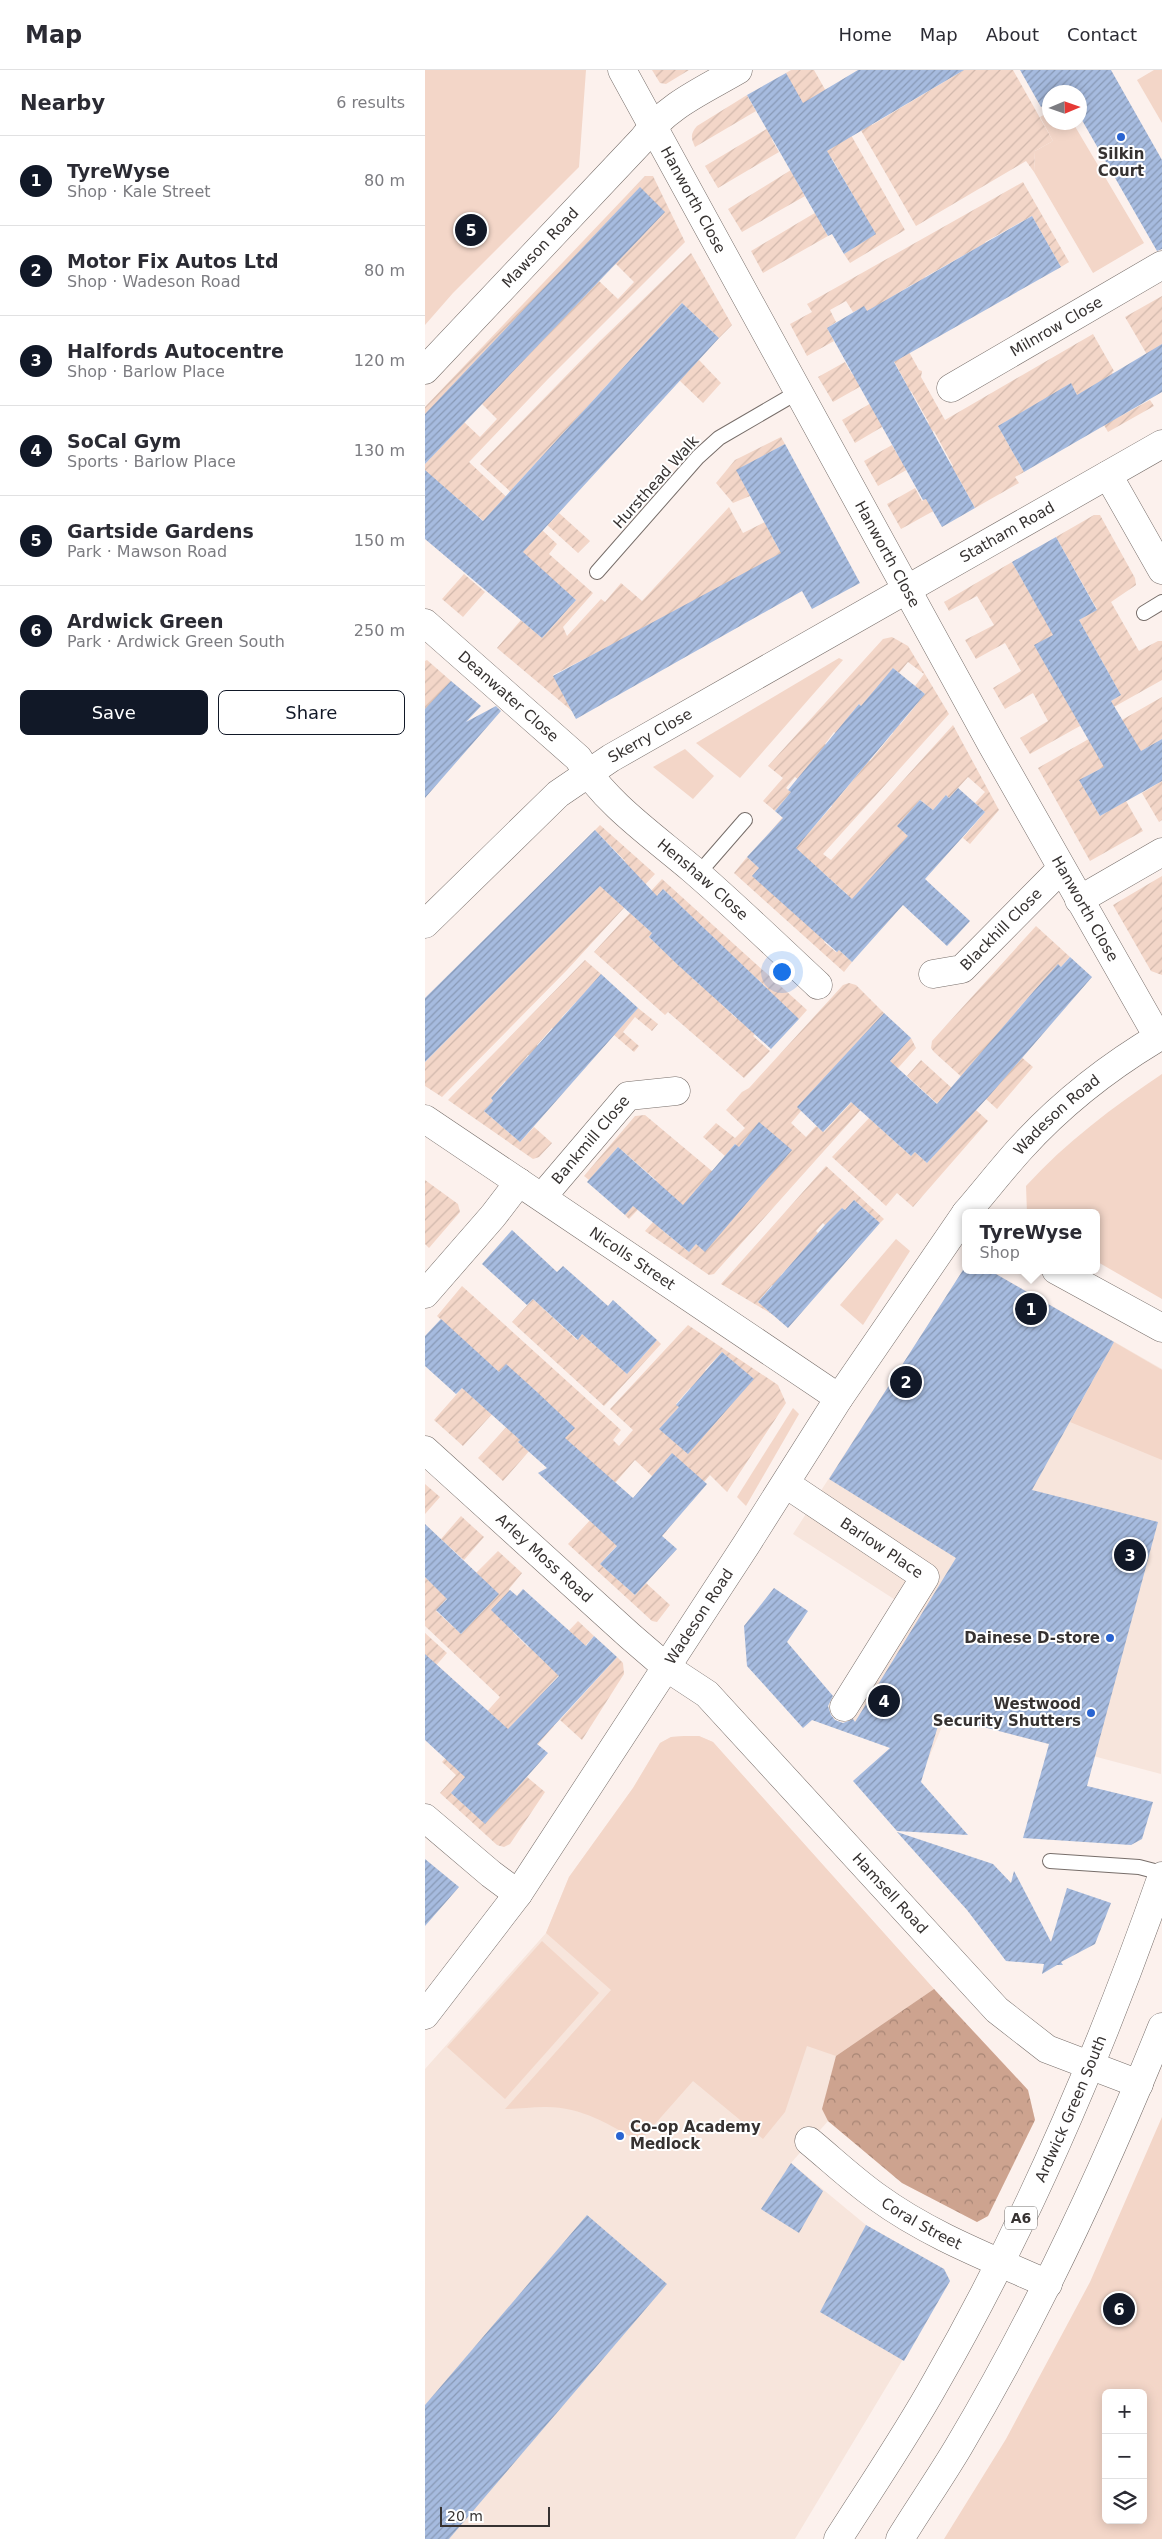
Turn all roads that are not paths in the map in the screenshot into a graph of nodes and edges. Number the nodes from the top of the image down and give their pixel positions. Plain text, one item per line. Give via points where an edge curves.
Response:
1 (622, 70) edge
2 (738, 70) edge
3 (653, 124) junction
4 (1162, 264) edge
5 (425, 370) edge
6 (951, 388) dead end
7 (798, 392) junction
8 (1162, 444) edge
9 (1108, 475) junction
10 (1162, 570) edge
11 (597, 572) dead end
12 (907, 590) junction
13 (1162, 602) edge
14 (1144, 613) dead end
15 (425, 622) edge
16 (587, 774) junction
17 (745, 820) dead end
18 (1162, 852) edge
19 (1061, 869) junction
20 (698, 874) junction
21 (1079, 900) junction
22 (425, 924) edge
23 (933, 974) dead end
24 (818, 985) dead end
25 (1160, 1036) edge
26 (676, 1091) dead end
27 (425, 1119) edge
28 (519, 1182) junction
29 (542, 1197) junction
30 (971, 1209) edge
31 (962, 1221) edge
32 (1063, 1274) edge
33 (425, 1294) edge
34 (1162, 1328) edge
35 (839, 1398) junction
36 (425, 1450) edge
37 (786, 1484) junction
38 (666, 1667) junction
39 (844, 1706) dead end
40 (425, 1818) edge
41 (1050, 1861) dead end
42 (1162, 1875) edge
43 (518, 1894) junction
44 (425, 2015) edge
45 (1162, 2027) edge
46 (1091, 2064) junction
47 (1139, 2084) junction
48 (809, 2141) dead end
49 (1000, 2263) junction
50 (1048, 2284) junction
51 (838, 2539) edge
52 (900, 2539) edge

1 - 3 main road, Hanworth Close
2 - 3 main road, Mawson Road via 670,110
3 - 5 main road, Mawson Road via 643,139
3 - 7 main road, Hanworth Close
4 - 6 main road, Milnrow Close
7 - 11 lane, Hursthead Walk via 719,438 695,460
7 - 12 main road, Hanworth Close
8 - 9 main road, Statham Road
9 - 10 main road
9 - 12 main road, Statham Road
12 - 16 main road, Skerry Close
12 - 19 main road, Hanworth Close
13 - 14 lane
15 - 16 main road, Deanwater Close via 577,758
16 - 20 main road, Henshaw Close via 600,790
16 - 22 main road, Skerry Close via 558,794
17 - 20 lane
18 - 21 main road
19 - 21 main road, Hanworth Close
19 - 23 main road, Blackhill Close via 962,969
20 - 24 main road, Henshaw Close
21 - 25 main road, Hanworth Close
25 - 30 main road, Wadeson Road via 1077,1095 1022,1147
26 - 29 main road, Bankmill Close via 628,1096
27 - 28 main road, Nicolls Street
28 - 29 main road, Nicolls Street
28 - 33 main road
29 - 35 main road, Nicolls Street
31 - 35 main road, Wadeson Road
32 - 34 main road
35 - 37 main road, Wadeson Road
36 - 38 main road, Arley Moss Road
37 - 38 main road, Wadeson Road
37 - 39 main road, Barlow Place via 925,1576
38 - 43 main road, Wadeson Road
38 - 46 main road, Hamsell Road via 707,1694 997,2010 1047,2049
40 - 43 main road
41 - 42 lane via 1139,1867
42 - 46 main road, Ardwick Green South / A6
43 - 44 main road, Wadeson Road
45 - 47 main road
46 - 47 main road, Hamsell Road
46 - 49 main road, Ardwick Green South / A6
47 - 50 main road
48 - 49 main road, Coral Street via 878,2198 922,2226
49 - 50 main road, Coral Street
49 - 51 main road, Ardwick Green South / A6 via 936,2383
50 - 52 main road via 959,2446

